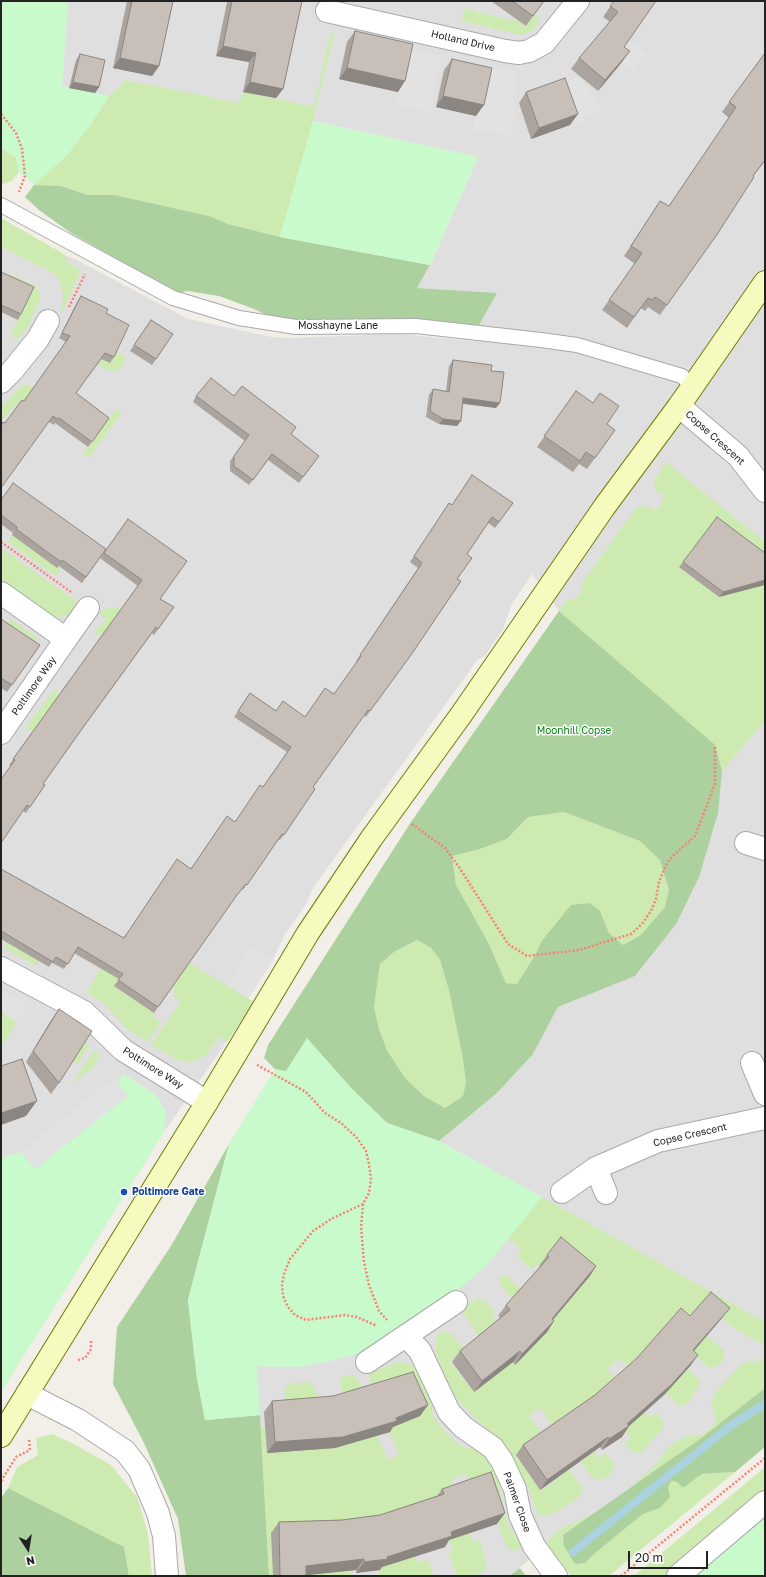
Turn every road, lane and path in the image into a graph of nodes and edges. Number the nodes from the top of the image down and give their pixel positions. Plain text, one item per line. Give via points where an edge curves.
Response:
1 (578, 1) edge
2 (327, 12) edge
3 (1, 114) edge
4 (25, 176) dead end
5 (1, 205) edge
6 (75, 246) junction
7 (765, 282) edge
8 (48, 321) joint
9 (5, 372) edge
10 (692, 386) junction
11 (679, 406) junction
12 (765, 491) edge
13 (1, 542) edge
14 (1, 593) edge
15 (88, 608) joint
16 (66, 639) junction
17 (1, 733) edge
18 (715, 745) dead end
19 (392, 809) junction
20 (1, 968) edge
21 (752, 1063) dead end
22 (255, 1064) dead end
23 (765, 1094) edge
24 (207, 1102) junction
25 (765, 1118) edge
26 (596, 1168) junction
27 (562, 1192) dead end
28 (606, 1193) dead end
29 (363, 1204) junction
30 (456, 1302) dead end
31 (384, 1318) dead end
32 (406, 1336) junction
33 (366, 1362) dead end
34 (27, 1394) junction
35 (1, 1436) edge
36 (765, 1458) edge
37 (765, 1502) edge
38 (167, 1576) edge
39 (556, 1576) edge
40 (621, 1576) edge
41 (678, 1576) edge

1 - 2 street, Holland Drive via 544,44 519,53
3 - 4 path via 16,133 22,149
5 - 6 lane, Mosshayne Lane
6 - 8 path via 70,260 87,268 59,326
6 - 10 lane, Mosshayne Lane via 173,298 239,318 296,327 416,326 577,345 682,376
7 - 10 main road
8 - 9 street via 38,339
10 - 11 main road
11 - 12 street, Copse Crescent via 738,456
11 - 19 main road via 605,506 461,715
13 - 15 path via 78,597
14 - 16 street
15 - 16 street, Poltimore Way
16 - 17 street, Poltimore Way
18 - 19 path via 715,784 695,836 667,863 651,911 631,934 578,950 527,956 508,944 444,848
19 - 24 main road via 308,933
20 - 24 street, Poltimore Way via 84,1012 123,1050
21 - 23 street
22 - 29 path via 306,1092 324,1113 341,1123 357,1138 366,1151 371,1179
24 - 34 main road
25 - 26 street, Copse Crescent via 658,1141
26 - 27 street, Copse Crescent
26 - 28 street
29 - 31 path via 361,1227 364,1262 369,1285
29 - 32 path via 331,1219 313,1231 299,1245 284,1274 283,1296 295,1315 306,1320 345,1316 378,1327 396,1328
30 - 32 street
32 - 33 street
32 - 39 street, Palmer Close via 420,1351 449,1412 463,1427 493,1448 502,1461 515,1489 520,1514 534,1546
34 - 35 main road
34 - 38 street via 78,1420 125,1451 139,1469 158,1513 164,1536
36 - 40 path
37 - 41 street

